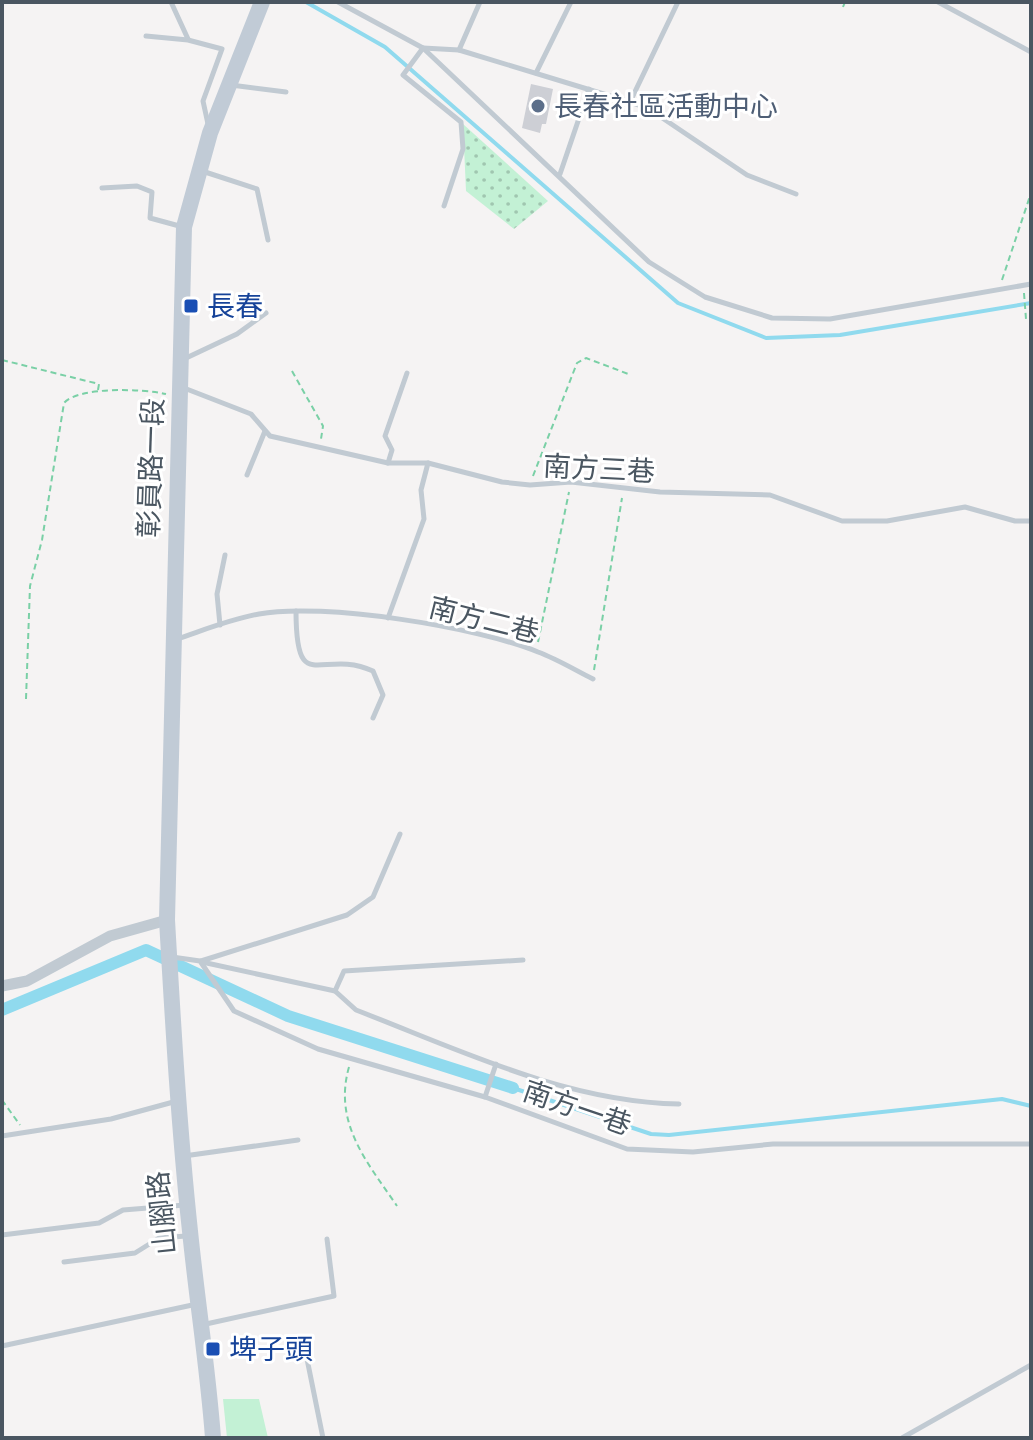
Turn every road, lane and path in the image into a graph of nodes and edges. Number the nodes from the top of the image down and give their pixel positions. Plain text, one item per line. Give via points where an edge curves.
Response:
1 (171, 2) edge
2 (262, 2) edge
3 (338, 2) edge
4 (480, 2) edge
5 (571, 2) edge
6 (678, 2) edge
7 (845, 2) edge
8 (938, 2) edge
9 (843, 7) dead end
10 (146, 36) dead end
11 (188, 40) junction
12 (423, 48) junction
13 (459, 50) junction
14 (1031, 52) edge
15 (536, 73) junction
16 (228, 85) junction
17 (589, 89) junction
18 (286, 92) dead end
19 (630, 102) junction
20 (210, 133) junction
21 (199, 171) junction
22 (560, 174) junction
23 (102, 188) dead end
24 (1031, 193) edge
25 (796, 194) dead end
26 (444, 206) dead end
27 (184, 227) junction
28 (268, 240) dead end
29 (1031, 284) edge
30 (1023, 286) junction
31 (1002, 290) junction
32 (266, 313) dead end
33 (1031, 318) edge
34 (2, 360) edge
35 (179, 362) junction
36 (292, 371) dead end
37 (407, 373) dead end
38 (631, 375) dead end
39 (98, 391) junction
40 (179, 392) junction
41 (265, 431) junction
42 (319, 448) junction
43 (388, 463) junction
44 (428, 463) junction
45 (247, 475) dead end
46 (571, 482) junction
47 (530, 485) junction
48 (624, 488) junction
49 (1031, 521) edge
50 (225, 555) dead end
51 (296, 611) junction
52 (388, 618) junction
53 (220, 625) junction
54 (172, 641) junction
55 (537, 651) junction
56 (593, 679) joint
57 (26, 699) dead end
58 (373, 718) dead end
59 (400, 834) dead end
60 (167, 920) junction
61 (168, 953) junction
62 (523, 960) dead end
63 (200, 961) junction
64 (169, 983) joint
65 (2, 986) edge
66 (335, 991) junction
67 (351, 1059) junction
68 (496, 1064) junction
69 (485, 1097) junction
70 (2, 1100) edge
71 (178, 1101) junction
72 (679, 1104) dead end
73 (25, 1133) junction
74 (2, 1136) edge
75 (298, 1140) dead end
76 (1031, 1144) edge
77 (183, 1157) junction
78 (187, 1205) junction
79 (397, 1206) dead end
80 (2, 1235) edge
81 (190, 1236) junction
82 (327, 1239) dead end
83 (64, 1262) dead end
84 (198, 1304) junction
85 (201, 1325) junction
86 (2, 1346) edge
87 (306, 1354) dead end
88 (1031, 1365) edge
89 (213, 1438) edge
90 (323, 1438) edge
91 (902, 1438) edge

1 - 11 lane
2 - 16 main road, 彰員路一段
3 - 12 lane
4 - 13 lane
5 - 15 lane
6 - 19 lane
7 - 9 path
8 - 14 lane
10 - 11 lane
11 - 20 lane via 222,49 203,101
12 - 13 lane
12 - 22 lane
12 - 26 lane via 403,75 461,122 463,149
13 - 15 lane
15 - 17 lane
16 - 18 lane
16 - 20 main road, 彰員路一段
17 - 19 lane
17 - 22 lane
19 - 25 lane via 649,109 747,175
20 - 21 main road, 彰員路一段
21 - 27 main road, 彰員路一段
21 - 28 lane via 257,189
22 - 31 lane via 649,262 705,297 772,318 830,319
23 - 27 lane via 137,186 152,192 150,218
24 - 31 path via 1002,276
27 - 35 main road, 彰員路一段
29 - 30 lane
30 - 31 lane
30 - 33 path via 1026,319
32 - 35 lane via 237,334
34 - 39 path via 99,384
35 - 40 main road, 彰員路一段
36 - 42 path via 323,426
37 - 43 lane via 385,436 392,450
38 - 47 path via 586,358 577,363
39 - 40 path
39 - 57 path via 64,403 30,586
40 - 41 lane, 南方三巷 via 251,414
40 - 54 main road, 彰員路一段
41 - 42 lane, 南方三巷
41 - 45 lane
42 - 43 lane, 南方三巷
43 - 44 lane, 南方三巷
44 - 47 lane, 南方三巷
44 - 52 lane via 421,490 424,519
46 - 47 lane, 南方三巷
46 - 48 lane, 南方三巷
46 - 55 path
48 - 49 lane, 南方三巷 via 770,495 842,521 887,521 965,507
48 - 56 path
50 - 53 lane via 217,594
51 - 52 lane, 南方二巷
51 - 53 lane, 南方二巷
51 - 58 lane via 297,652 304,661 373,671 383,695
52 - 55 lane, 南方二巷
53 - 54 lane, 南方二巷
54 - 60 main road, 彰員路一段
55 - 56 lane, 南方二巷
59 - 63 lane via 373,897 347,915
60 - 61 main road, 彰員路一段
60 - 65 street via 110,936 27,981
61 - 63 lane, 南方一巷
61 - 64 main road, 彰員路一段
62 - 66 lane via 344,971
63 - 66 lane, 南方一巷
63 - 67 lane, 南方一巷 via 234,1011
64 - 71 main road, 山腳路
66 - 68 lane, 南方一巷 via 356,1010
67 - 69 lane, 南方一巷
67 - 79 path via 342,1090 352,1135
68 - 69 lane
68 - 72 lane, 南方一巷 via 613,1099
69 - 76 lane, 南方一巷 via 627,1149
70 - 73 path
71 - 73 lane
71 - 77 main road, 山腳路
73 - 74 lane
75 - 77 lane
77 - 78 main road, 山腳路
78 - 80 lane via 123,1210 99,1223
78 - 81 main road, 山腳路
81 - 83 lane via 159,1238 135,1253
81 - 84 main road, 山腳路
82 - 85 lane via 334,1296
84 - 85 main road, 山腳路
84 - 86 lane
85 - 89 main road, 山腳路
87 - 90 lane
88 - 91 lane

